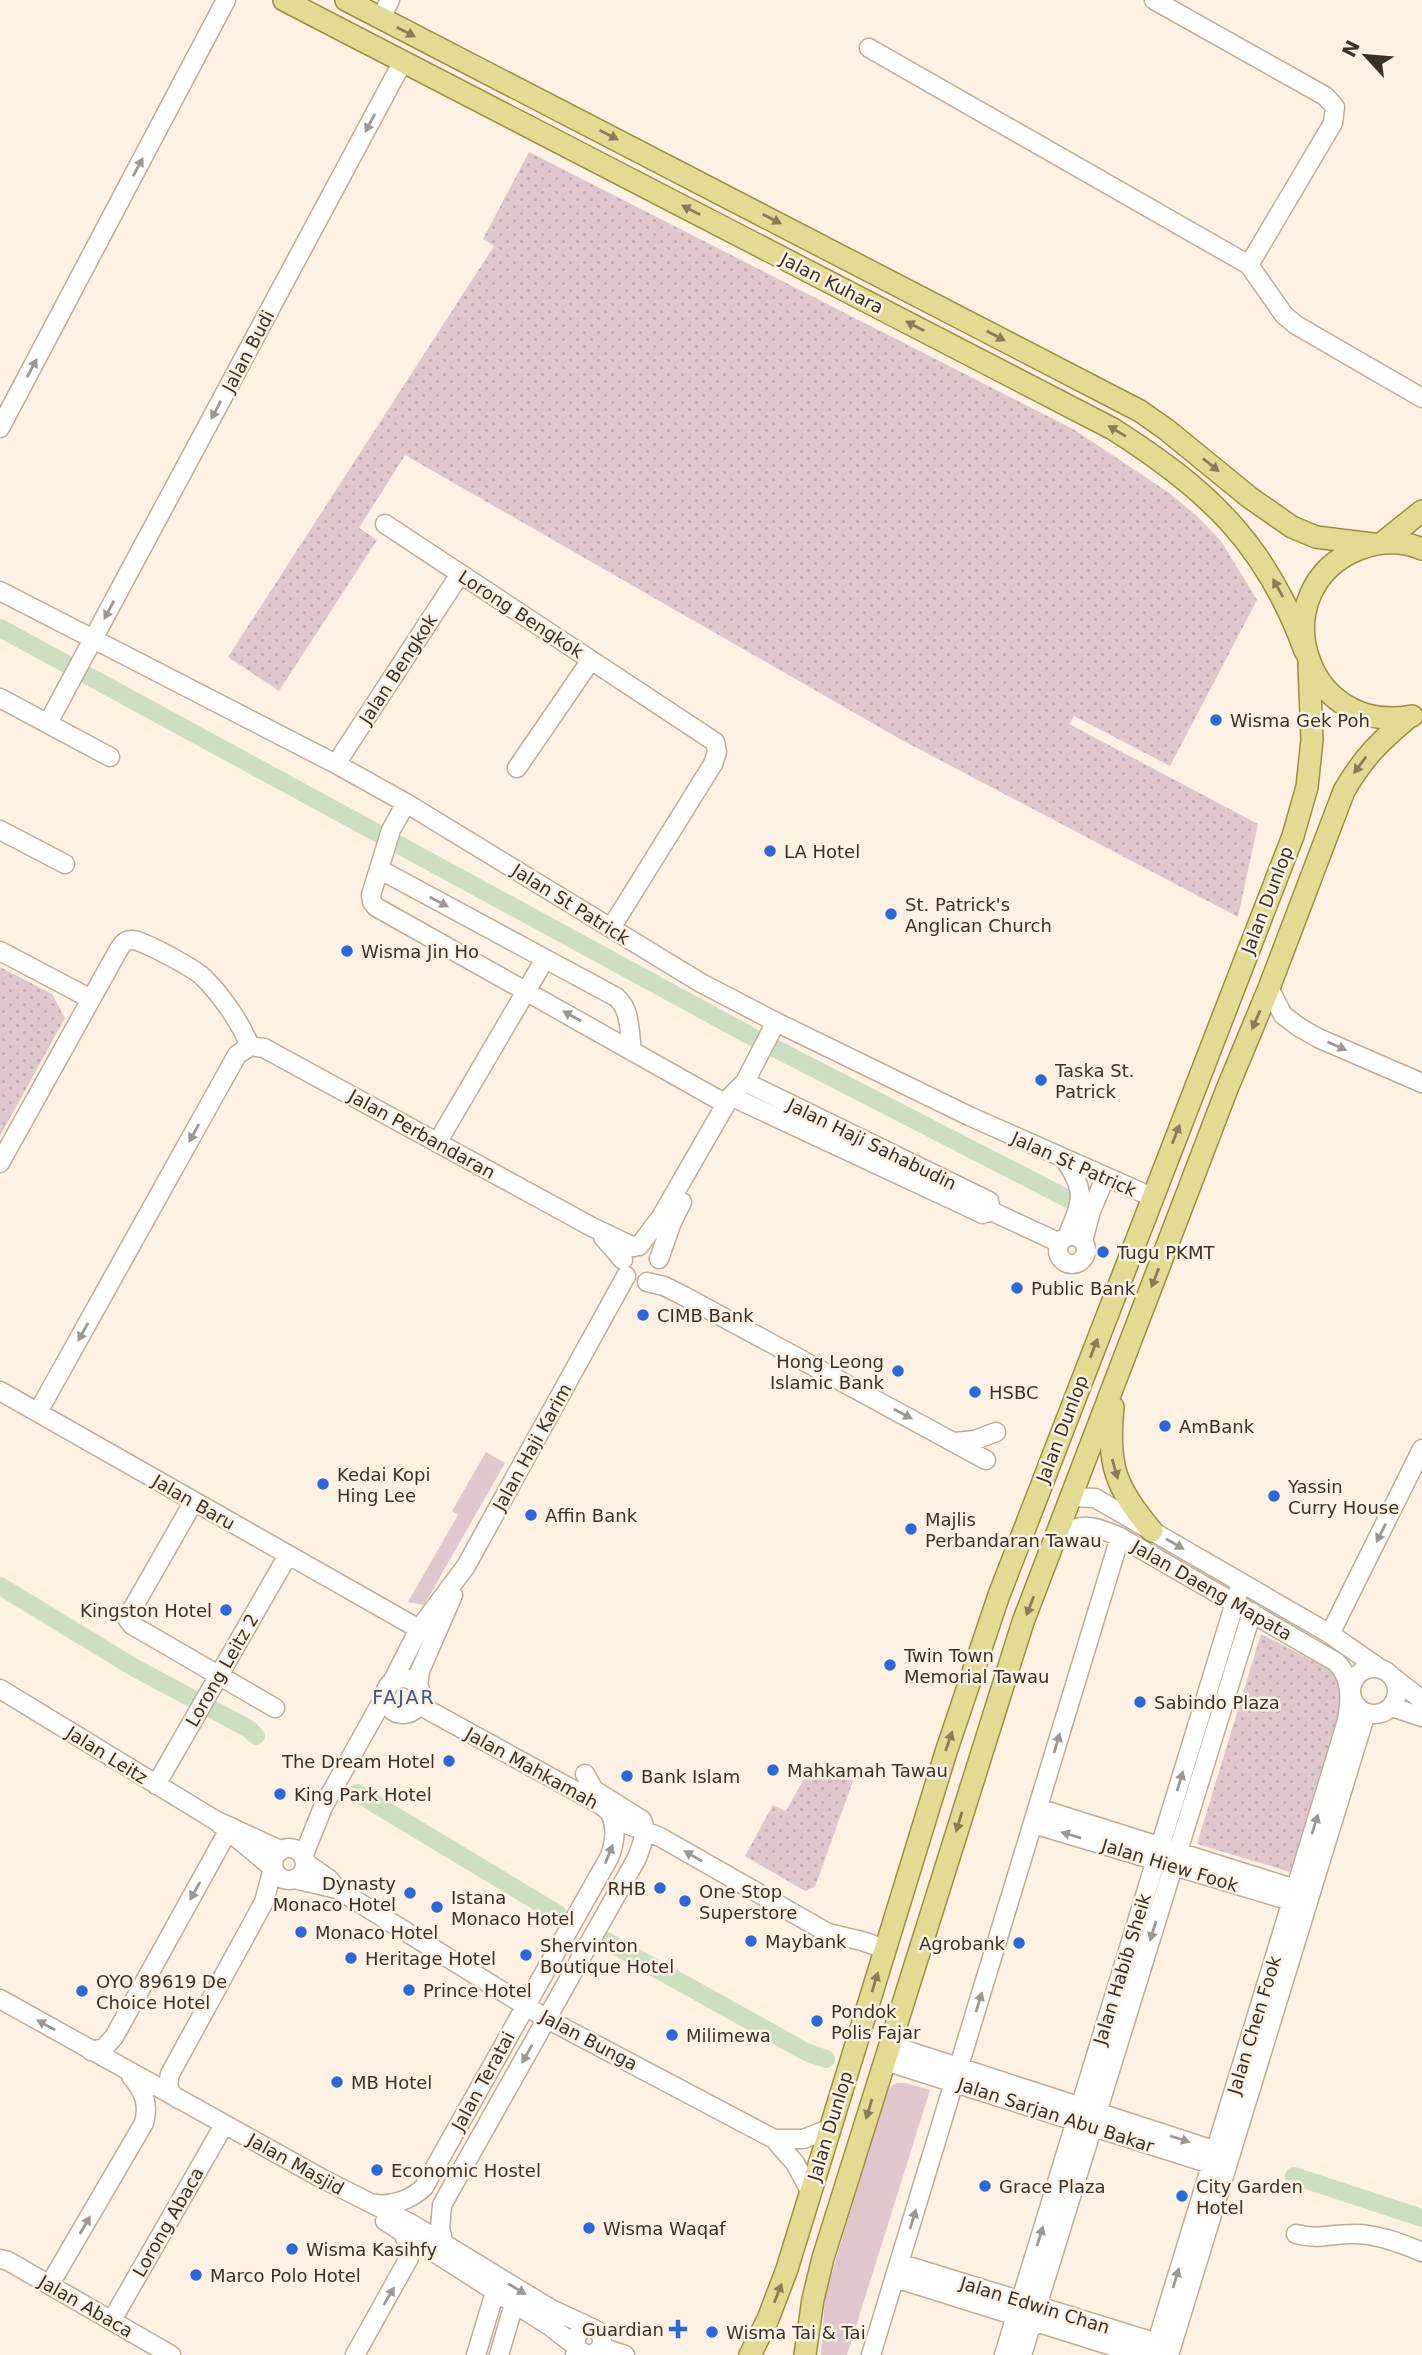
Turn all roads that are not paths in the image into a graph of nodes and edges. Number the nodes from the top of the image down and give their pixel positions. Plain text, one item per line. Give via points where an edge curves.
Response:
1 (226, 0) edge
2 (284, 0) edge
3 (346, 0) edge
4 (1154, 0) edge
5 (385, 9) edge
6 (869, 48) dead end
7 (402, 63) junction
8 (712, 188) junction
9 (773, 252) junction
10 (1249, 265) junction
11 (1422, 398) edge
12 (0, 428) edge
13 (1422, 511) edge
14 (385, 524) dead end
15 (1377, 543) junction
16 (1422, 549) edge
17 (460, 574) junction
18 (0, 591) edge
19 (94, 639) junction
20 (1307, 658) junction
21 (591, 660) junction
22 (0, 698) edge
23 (1417, 715) edge
24 (48, 723) junction
25 (110, 757) dead end
26 (336, 764) junction
27 (517, 768) dead end
28 (406, 803) junction
29 (0, 830) edge
30 (65, 864) dead end
31 (379, 869) junction
32 (611, 929) junction
33 (0, 951) edge
34 (545, 959) junction
35 (1269, 988) junction
36 (526, 991) junction
37 (91, 999) junction
38 (776, 1022) junction
39 (250, 1046) junction
40 (632, 1050) junction
41 (745, 1082) junction
42 (1422, 1083) edge
43 (768, 1093) junction
44 (733, 1102) junction
45 (760, 1110) junction
46 (1209, 1136) junction
47 (437, 1143) junction
48 (1065, 1160) junction
49 (0, 1163) edge
50 (1105, 1178) junction
51 (1152, 1197) junction
52 (991, 1211) junction
53 (1070, 1241) junction
54 (659, 1263) junction
55 (634, 1266) junction
56 (684, 1296) junction
57 (1117, 1377) junction
58 (0, 1391) edge
59 (38, 1412) junction
60 (996, 1432) dead end
61 (955, 1442) junction
62 (1422, 1450) edge
63 (986, 1460) dead end
64 (1070, 1497) junction
65 (194, 1501) junction
66 (1152, 1531) junction
67 (1120, 1537) junction
68 (1054, 1542) junction
69 (288, 1555) junction
70 (466, 1566) junction
71 (1241, 1583) junction
72 (999, 1595) junction
73 (1235, 1602) junction
74 (388, 1612) junction
75 (1252, 1612) junction
76 (419, 1629) junction
77 (1330, 1634) junction
78 (408, 1651) junction
79 (425, 1660) junction
80 (1387, 1673) junction
81 (219, 1676) junction
82 (418, 1686) junction
83 (0, 1689) edge
84 (389, 1689) junction
85 (1351, 1693) junction
86 (1422, 1700) edge
87 (1392, 1707) junction
88 (275, 1708) dead end
89 (412, 1710) junction
90 (1366, 1713) junction
91 (1422, 1717) edge
92 (364, 1736) junction
93 (585, 1774) dead end
94 (156, 1785) junction
95 (323, 1807) junction
96 (610, 1813) junction
97 (1035, 1816) junction
98 (221, 1826) junction
99 (644, 1837) junction
100 (283, 1849) junction
101 (1167, 1856) junction
102 (304, 1859) junction
103 (272, 1868) junction
104 (290, 1880) junction
105 (337, 1889) junction
106 (1301, 1898) junction
107 (253, 1923) junction
108 (885, 1949) junction
109 (0, 1999) edge
110 (526, 2006) junction
111 (547, 2019) junction
112 (91, 2051) junction
113 (887, 2053) junction
114 (127, 2071) junction
115 (956, 2075) junction
116 (178, 2099) junction
117 (1086, 2117) junction
118 (224, 2125) junction
119 (829, 2130) junction
120 (774, 2139) junction
121 (1221, 2160) junction
122 (810, 2191) junction
123 (350, 2193) junction
124 (374, 2204) junction
125 (403, 2233) junction
126 (1296, 2234) dead end
127 (444, 2245) junction
128 (1422, 2252) edge
129 (0, 2259) edge
130 (897, 2270) junction
131 (50, 2284) junction
132 (495, 2292) junction
133 (514, 2304) junction
134 (1027, 2311) junction
135 (112, 2320) junction
136 (592, 2328) junction
137 (141, 2348) edge
138 (1162, 2350) edge
139 (576, 2351) edge
140 (597, 2352) edge
141 (171, 2355) edge
142 (355, 2355) edge
143 (476, 2355) edge
144 (499, 2355) edge
145 (625, 2355) edge
146 (750, 2355) edge
147 (805, 2355) edge
148 (871, 2355) edge
149 (1004, 2355) edge
150 (1022, 2355) edge
151 (1141, 2355) edge

12 -> 1 street
2 - 7 main road, Jalan Kuhara
3 - 5 main road, Jalan Kuhara
4 - 10 street via 1325,96 1335,107 1333,123
5 -> 8 main road, Jalan Kuhara
6 - 10 street
9 -> 7 main road, Jalan Kuhara
7 -> 19 street, Jalan Budi
8 - 9 main road via 712,200 719,210 744,225
8 -> 15 main road, Jalan Kuhara via 1139,411 1292,527 1316,537
20 -> 9 main road, Jalan Kuhara via 1294,620 1250,544 1221,511 1152,453
10 - 11 street via 1296,325
13 - 15 main road, Jalan Dunlop
14 - 17 street, Lorong Bengkok
15 - 16 main road, Jalan Kuhara
15 - 20 main road, Jalan Dunlop via 1346,554 1325,572 1310,596 1303,623
17 - 21 street, Lorong Bengkok
17 - 26 street, Jalan Bengkok
18 - 19 street, Jalan St Patrick
19 - 24 street, Jalan Budi
19 - 26 street, Jalan St Patrick
20 - 23 main road via 1322,686 1339,703 1384,719
51 -> 20 main road, Jalan Dunlop via 1288,848 1307,787 1312,740
21 - 27 street
21 - 32 street, Lorong Bengkok via 711,737 718,752
22 - 24 street
23 -> 35 main road, Jalan Dunlop via 1379,742 1344,791
24 - 25 street
26 - 28 street, Jalan St Patrick
28 - 31 street, Jalan Haji Sahabudin
28 - 32 street, Jalan St Patrick
29 - 30 street
31 -> 34 street
31 - 36 street, Jalan Haji Sahabudin via 371,895 376,906
32 - 38 street, Jalan St Patrick
33 - 37 street
34 - 36 street
34 - 40 street via 623,1003
35 -> 42 street via 1283,1015 1299,1027
35 -> 46 main road, Jalan Dunlop
40 -> 36 street, Jalan Haji Sahabudin
36 - 47 street
37 - 39 street via 122,944 131,939 201,974
37 - 49 street
38 - 41 street
38 - 48 street, Jalan St Patrick
39 - 47 street, Jalan Perbandaran via 264,1048
39 -> 59 street via 237,1055
40 - 44 street, Jalan Haji Sahabudin
41 - 43 street, Jalan Haji Sahabudin
41 - 44 street
43 - 45 street
43 - 52 street, Jalan Haji Sahabudin via 989,1201
44 - 45 street, Jalan Haji Sahabudin
44 - 54 street via 672,1222
44 - 55 street
45 - 52 street, Jalan Haji Sahabudin via 983,1214
46 - 51 main road via 1183,1176
46 -> 57 main road, Jalan Dunlop
47 - 55 street, Jalan Perbandaran via 592,1227
48 - 50 street, Jalan St Patrick
48 - 53 street via 1081,1193
50 - 51 street, Jalan St Patrick
50 - 53 street via 1091,1211
72 -> 51 main road, Jalan Dunlop
52 - 53 street, Jalan Haji Sahabudin
54 - 55 street via 655,1276
54 - 55 street, Jalan Perbandaran via 651,1249
54 - 56 street, Jalan Perbandaran
55 - 56 street, Jalan Perbandaran
55 - 70 street, Jalan Haji Karim
56 -> 61 street, Jalan Perbandaran
57 - 64 main road, Jalan Dunlop
57 -> 66 main road via 1112,1465 1125,1494
58 - 59 street, Jalan Baru
59 - 65 street, Jalan Baru
60 - 61 street
61 - 63 street, Jalan Perbandaran
62 -> 77 street
64 - 66 street, Jalan Daeng Mapata via 1095,1498
64 - 68 main road, Jalan Dunlop
64 - 72 main road via 1046,1508
65 - 69 street, Jalan Baru
65 - 81 street via 128,1620
66 -> 71 street, Jalan Daeng Mapata
67 - 68 street, Jalan Daeng Mapata via 1101,1528 1082,1527 1064,1532
67 - 73 street, Jalan Daeng Mapata
97 -> 67 street
68 -> 113 main road, Jalan Dunlop via 1023,1622
69 - 74 street, Jalan Baru
69 - 81 street, Lorong Leitz 2
70 - 76 street
70 - 79 street
71 - 73 street, Jalan Habib Sheik
71 - 77 street, Jalan Daeng Mapata
108 -> 72 main road, Jalan Dunlop
73 - 75 street, Jalan Daeng Mapata
101 -> 73 street, Jalan Habib Sheik
74 - 76 street, Jalan Baru
74 - 78 street
75 - 85 street, Jalan Daeng Mapata via 1336,1662
75 - 101 street, Jalan Habib Sheik
76 - 78 street
76 - 79 street
77 - 80 street, Jalan Daeng Mapata
78 - 84 street
79 - 82 street
80 - 85 street via 1365,1670 1354,1679
80 - 86 street, Jalan Daeng Mapata
80 - 87 street via 1398,1689
81 - 88 street
81 - 94 street, Lorong Leitz 2
82 - 84 street via 403,1678
82 - 89 street via 421,1695
83 - 94 street, Jalan Leitz
84 - 89 street via 393,1711
84 - 92 street
85 - 90 street via 1356,1706
106 -> 85 street, Jalan Chen Fook
87 - 90 street via 1380,1714
87 - 91 street
89 - 92 street via 388,1718
89 - 96 street, Jalan Mahkamah
90 - 106 street, Jalan Chen Fook
92 - 95 street
93 - 99 street, Jalan Mahkamah via 594,1790 639,1816 645,1825
94 - 98 street, Jalan Leitz
95 - 100 street
95 - 102 street
96 - 99 street, Jalan Mahkamah
110 -> 96 street, Jalan Teratai via 610,1856 615,1837
97 - 101 street, Jalan Hiew Fook
115 -> 97 street
98 - 100 street
98 - 103 street
98 -> 112 street via 114,2037 104,2048
108 -> 99 street, Jalan Mahkamah via 828,1933 670,1843
99 - 111 street, Jalan Teratai
100 - 102 street via 296,1849
100 - 103 street via 274,1856
101 - 106 street, Jalan Hiew Fook
101 - 117 street, Jalan Habib Sheik
102 - 104 street via 303,1872
102 - 105 street, Jalan Bunga
103 - 104 street via 278,1877
103 - 107 street via 267,1894
104 - 105 street, Jalan Bunga
104 - 107 street
105 - 110 street, Jalan Bunga
106 - 121 street, Jalan Chen Fook
107 - 116 street via 170,2074 168,2087
119 -> 108 main road, Jalan Dunlop
112 -> 109 street, Jalan Masjid
110 - 111 street, Jalan Bunga
110 - 124 street, Jalan Teratai via 424,2187 408,2199
111 - 120 street, Jalan Bunga
111 -> 127 street, Jalan Teratai via 442,2205
112 - 114 street, Jalan Masjid
113 - 115 street, Jalan Sarjan Abu Bakar
113 -> 147 main road, Jalan Dunlop via 824,2258
114 - 116 street, Jalan Masjid
131 -> 114 street via 144,2123 145,2097
115 - 117 street, Jalan Sarjan Abu Bakar
130 -> 115 street
116 - 118 street, Jalan Masjid
117 - 121 street, Jalan Sarjan Abu Bakar
117 - 134 street, Jalan Habib Sheik
118 - 123 street, Jalan Masjid
118 - 135 street, Lorong Abaca
119 - 120 street via 803,2139
119 - 122 main road, Jalan Dunlop
120 - 122 street, Jalan Bunga via 795,2163
121 - 138 street, Jalan Chen Fook
146 -> 122 main road, Jalan Dunlop via 787,2269
123 - 124 street, Jalan Masjid
123 - 125 street via 359,2205
124 - 127 street, Jalan Masjid
125 - 132 street
142 -> 125 street via 409,2259
126 - 128 street via 1311,2239 1367,2235
127 -> 136 street, Jalan Masjid
129 - 131 street, Jalan Abaca
130 - 134 street, Jalan Edwin Chan
130 - 148 street
131 - 135 street, Jalan Abaca
132 - 133 street
132 - 143 street
133 - 139 street via 551,2327
133 - 144 street
134 - 138 street, Jalan Edwin Chan
134 - 149 street, Jalan Habib Sheik
134 - 150 street, Jalan Habib Sheik
134 - 151 street, Jalan Edwin Chan
135 - 137 street, Jalan Abaca
136 - 139 street via 580,2332
136 - 140 street via 601,2335
137 - 141 street, Jalan Abaca
139 - 140 street
140 - 145 street

